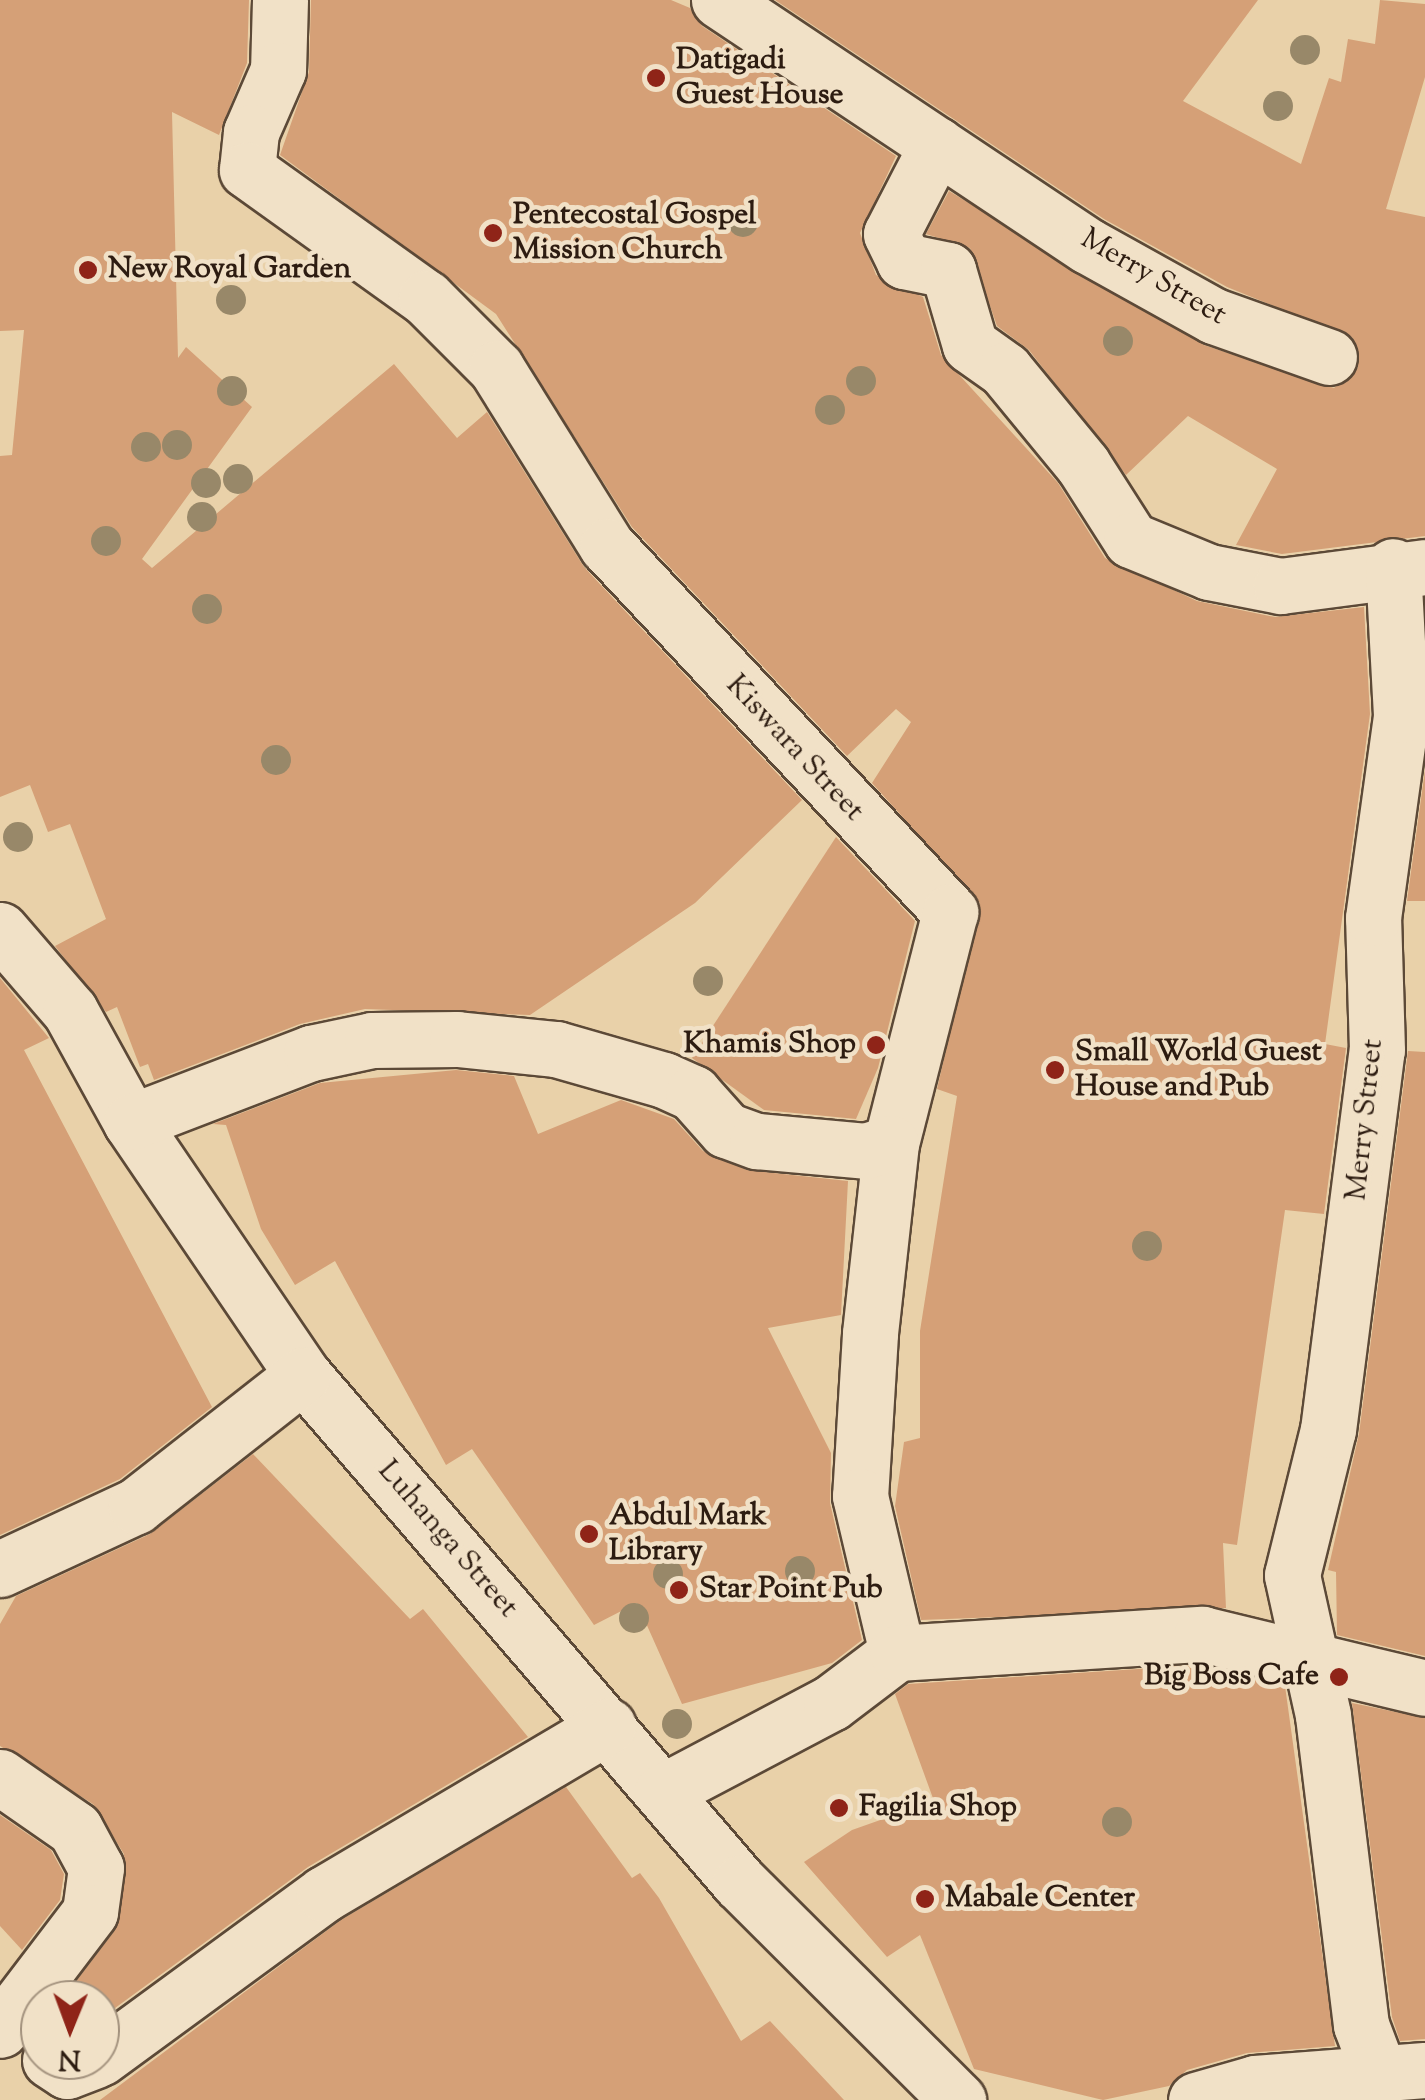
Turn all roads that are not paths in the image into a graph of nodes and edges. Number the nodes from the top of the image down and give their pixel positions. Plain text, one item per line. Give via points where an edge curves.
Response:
1 (280, 0) edge
2 (719, 0) edge
3 (937, 145) junction
4 (1329, 357) dead end
5 (1409, 567) edge
6 (0, 930) edge
7 (131, 1122) junction
8 (891, 1143) junction
9 (303, 1375) junction
10 (0, 1568) edge
11 (896, 1653) junction
12 (1312, 1666) junction
13 (1425, 1688) edge
14 (608, 1726) junction
15 (0, 1776) edge
16 (662, 1792) junction
17 (0, 2030) edge
18 (120, 2043) edge
19 (1402, 2070) edge
20 (958, 2100) edge
21 (1196, 2100) edge

1 - 8 street, Kiswara Street via 278,70 250,132 247,170 426,298 496,368 607,546 950,912
2 - 3 street, Merry Street
3 - 4 street, Merry Street via 1214,316
3 - 5 street, Merry Street via 890,234 904,260 948,270 970,345 1005,370 1131,540 1208,572 1281,586
5 - 12 street, Merry Street via 1401,715 1373,918 1376,1050 1328,1430 1292,1575
6 - 7 street, Luhanga Street via 70,1011
7 - 8 street via 312,1053 372,1040 457,1039 627,1068 693,1093 706,1116 757,1141 866,1151
7 - 9 street, Luhanga Street
8 - 11 street, Kiswara Street via 860,1496
9 - 10 street via 136,1506
9 - 14 street, Luhanga Street
11 - 12 street via 1202,1634
11 - 16 street via 831,1703
12 - 13 street
12 - 19 street, Merry Street via 1360,2025
14 - 16 street, Luhanga Street
14 - 18 street via 310,1904
15 - 17 street via 76,1828 96,1868 90,1912
16 - 20 street, Luhanga Street via 740,1883
19 - 21 street via 1255,2083

